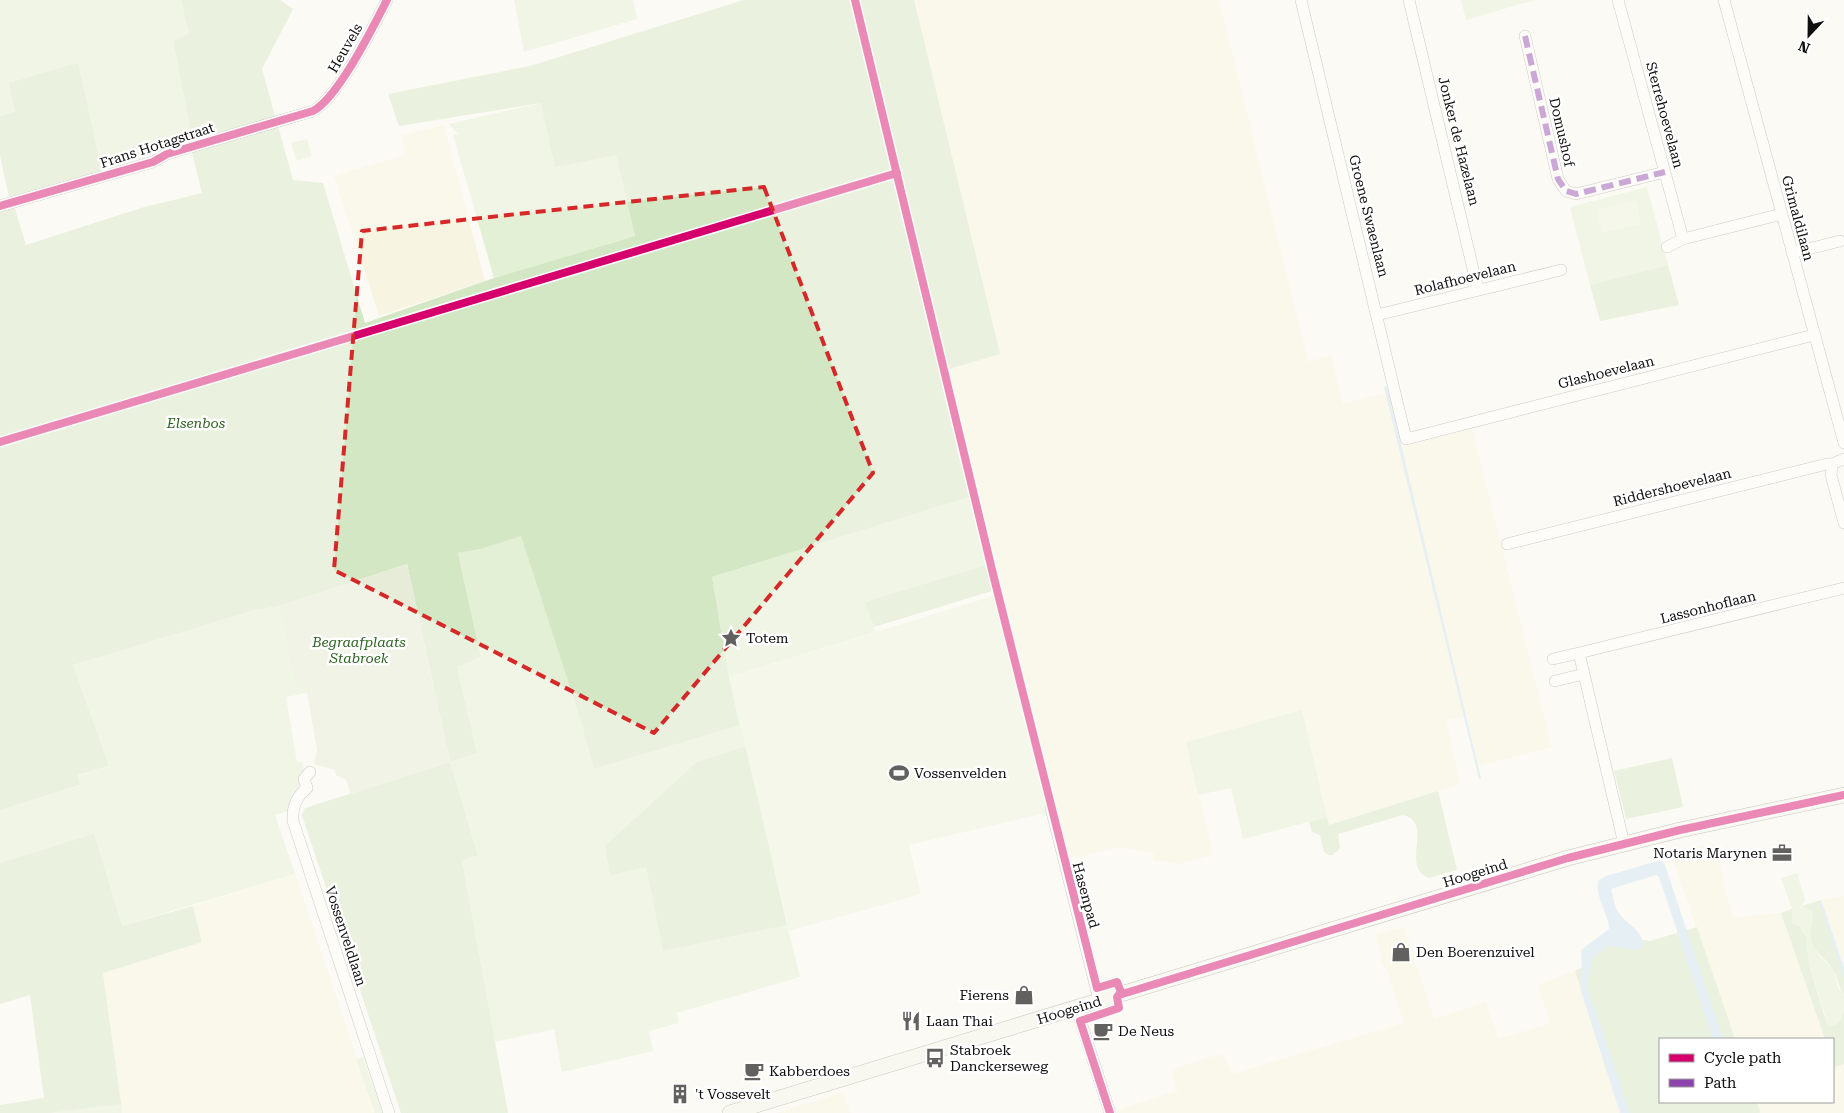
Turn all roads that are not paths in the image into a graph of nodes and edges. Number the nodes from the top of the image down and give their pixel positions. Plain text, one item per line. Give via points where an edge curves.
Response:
1 (387, 0) edge
2 (1301, 0) edge
3 (1409, 0) edge
4 (1618, 0) edge
5 (1724, 0) edge
6 (1525, 36) dead end
7 (321, 106) joint
8 (1665, 172) junction
9 (0, 206) edge
10 (1782, 214) junction
11 (1683, 239) junction
12 (1840, 241) dead end
13 (1667, 247) dead end
14 (1792, 253) junction
15 (1561, 270) dead end
16 (1478, 290) junction
17 (1377, 315) junction
18 (1814, 335) junction
19 (1406, 439) joint
20 (1844, 443) edge
21 (1844, 459) edge
22 (1832, 464) junction
23 (1844, 523) edge
24 (1507, 544) dead end
25 (1844, 588) edge
26 (1579, 653) junction
27 (1553, 659) dead end
28 (1584, 674) junction
29 (1555, 681) dead end
30 (310, 772) dead end
31 (1844, 795) edge
32 (1051, 808) dead end
33 (1624, 844) junction
34 (1099, 1000) junction
35 (1076, 1007) junction
36 (389, 1113) edge
37 (730, 1113) edge
38 (1110, 1113) edge

1 - 7 street, Heuvels via 343,76
2 - 17 street, Groene Swaenlaan
3 - 16 street, Jonker de Hazelaan
4 - 8 street, Sterrehoevelaan
5 - 10 street, Grimaldilaan
6 - 8 street, Domushof via 1558,180 1566,192 1576,194
7 - 9 street, Frans Hotagstraat via 314,111 167,154 152,162
8 - 11 street, Sterrehoevelaan
10 - 11 street
10 - 14 street, Grimaldilaan
11 - 13 street
12 - 14 street
14 - 18 street, Grimaldilaan
15 - 16 street, Rolafhoevelaan
16 - 17 street, Rolafhoevelaan
17 - 19 street, Groene Swaenlaan
18 - 19 street, Glashoevelaan
18 - 20 street, Grimaldilaan
21 - 22 street, Riddershoevelaan
22 - 23 street via 1831,475
22 - 24 street, Riddershoevelaan
25 - 26 street, Lassonhoflaan
26 - 27 street, Lassonhoflaan
26 - 28 street
28 - 29 street
28 - 33 street
30 - 36 street, Vossenveldlaan via 304,779 307,788 294,805 293,821
31 - 33 main road, Hoogeind
32 - 34 street, Hasenpad
33 - 34 main road, Hoogeind via 1568,858
34 - 35 main road, Hoogeind
35 - 37 main road, Hoogeind
35 - 38 street

